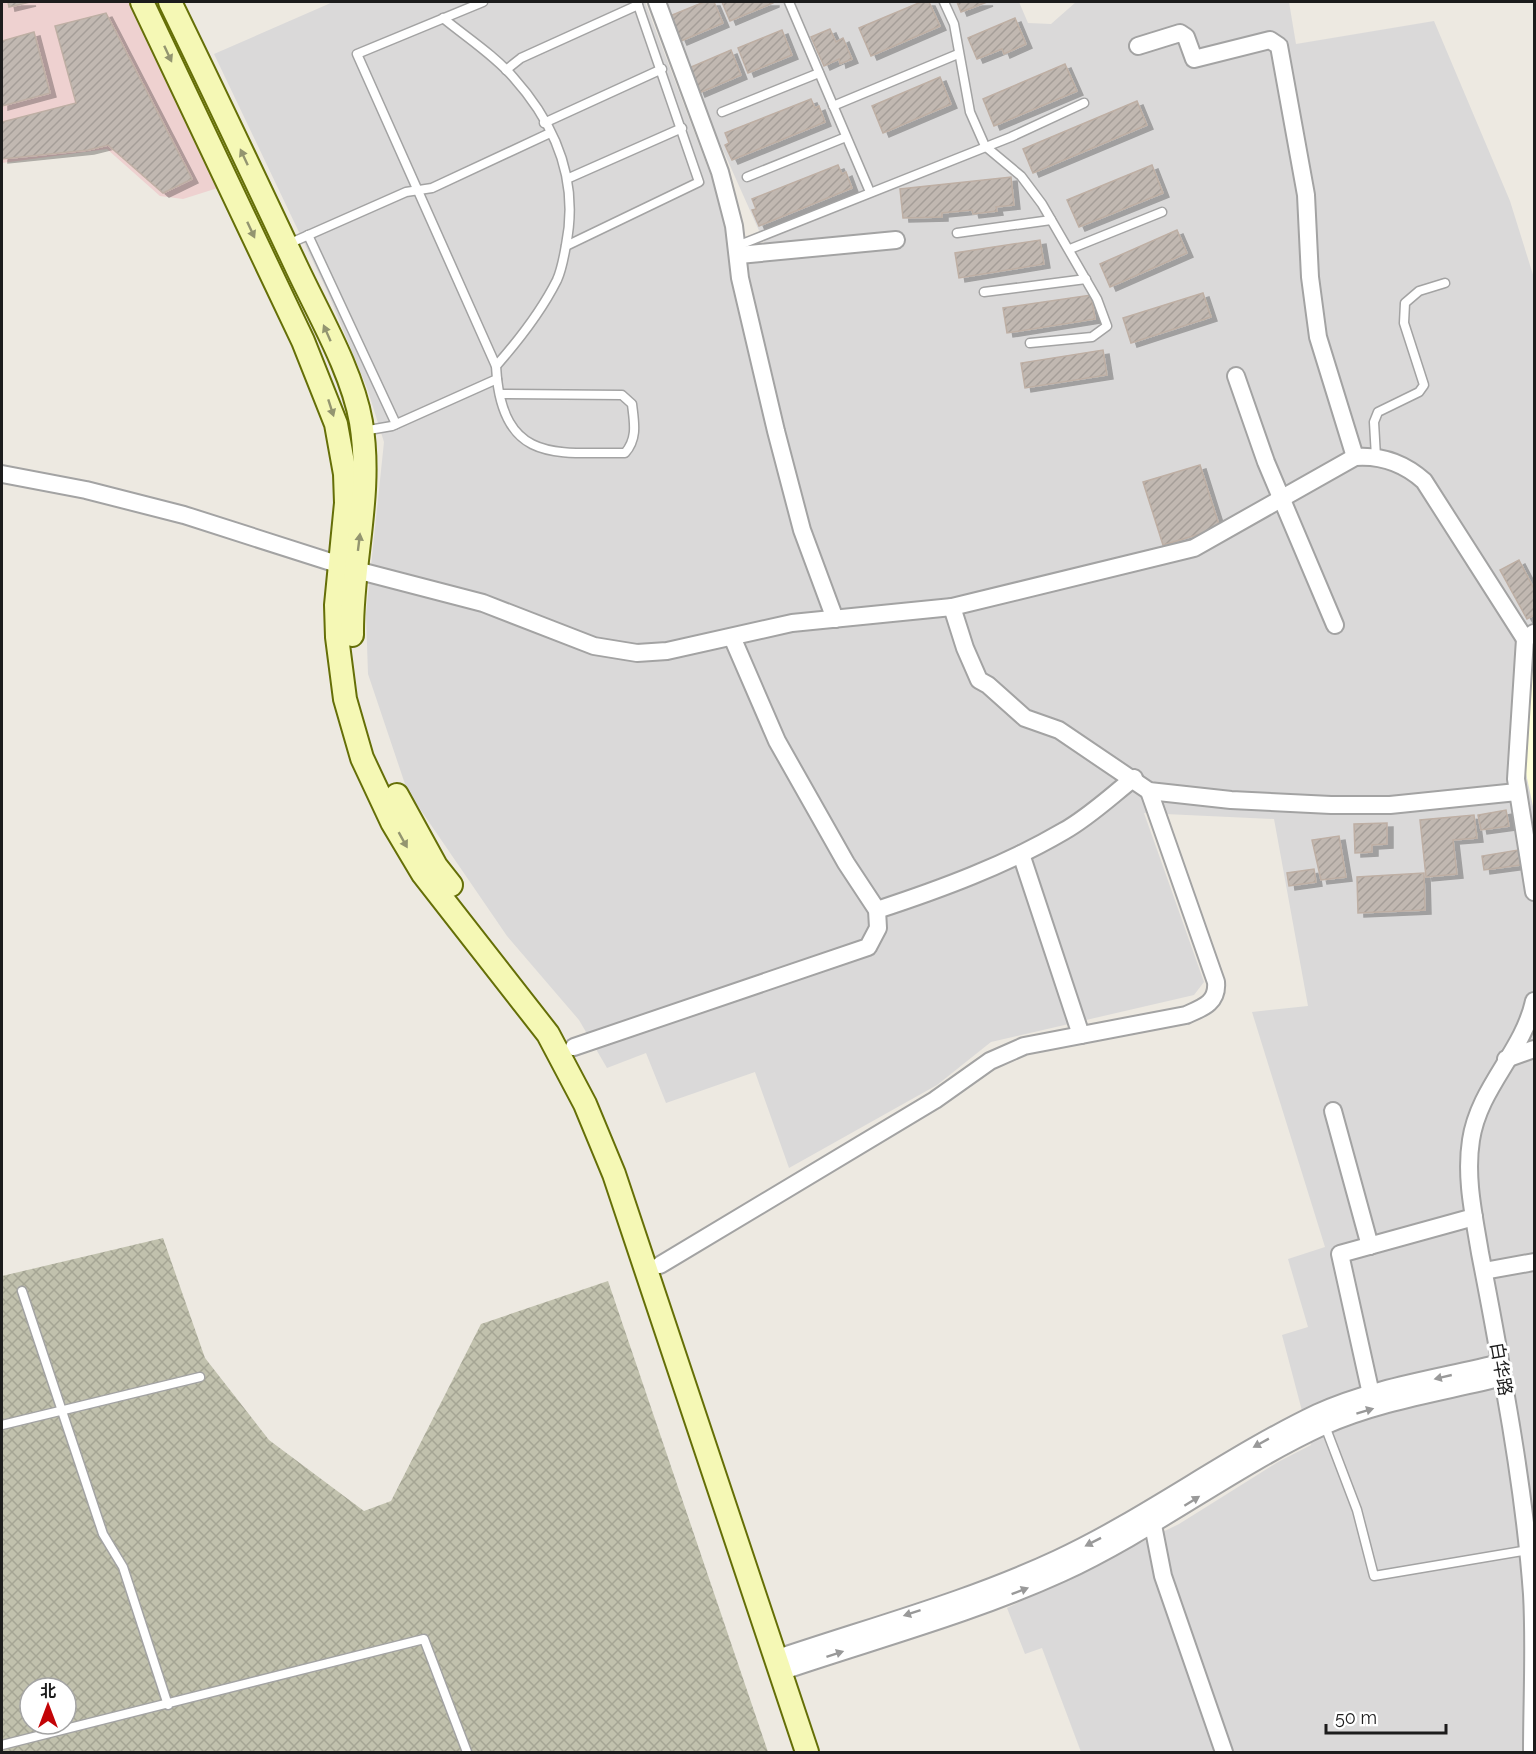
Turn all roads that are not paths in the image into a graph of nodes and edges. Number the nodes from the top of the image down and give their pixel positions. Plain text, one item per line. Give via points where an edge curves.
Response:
1 (142, 2) edge
2 (170, 2) edge
3 (483, 2) edge
4 (657, 2) edge
5 (789, 2) edge
6 (944, 2) edge
7 (638, 3) edge
8 (443, 18) junction
9 (1138, 46) dead end
10 (958, 54) junction
11 (662, 69) junction
12 (506, 70) junction
13 (819, 73) junction
14 (1084, 103) dead end
15 (833, 106) junction
16 (722, 112) dead end
17 (544, 123) junction
18 (682, 128) junction
19 (550, 133) junction
20 (846, 137) junction
21 (985, 146) junction
22 (747, 177) dead end
23 (568, 178) junction
24 (418, 190) junction
25 (870, 192) junction
26 (1162, 212) dead end
27 (1051, 220) junction
28 (957, 233) dead end
29 (309, 236) junction
30 (896, 240) dead end
31 (286, 245) junction
32 (566, 246) junction
33 (1070, 249) junction
34 (738, 250) junction
35 (1086, 279) junction
36 (1445, 283) dead end
37 (984, 292) dead end
38 (1030, 343) dead end
39 (496, 366) junction
40 (1236, 376) dead end
41 (497, 379) junction
42 (500, 394) junction
43 (396, 424) junction
44 (362, 432) junction
45 (1355, 457) junction
46 (1376, 457) junction
47 (2, 474) edge
48 (1281, 499) junction
49 (348, 567) junction
50 (952, 607) junction
51 (835, 618) junction
52 (1335, 625) dead end
53 (1530, 636) edge
54 (732, 637) junction
55 (1134, 778) junction
56 (1149, 791) junction
57 (1517, 792) junction
58 (1021, 854) junction
59 (1534, 892) edge
60 (878, 910) junction
61 (1534, 1001) edge
62 (1081, 1035) junction
63 (574, 1047) junction
64 (1534, 1049) edge
65 (1506, 1059) junction
66 (1333, 1111) dead end
67 (1474, 1218) junction
68 (1370, 1246) junction
69 (1534, 1262) edge
70 (660, 1264) junction
71 (1484, 1272) junction
72 (22, 1291) dead end
73 (1502, 1370) junction
74 (200, 1377) dead end
75 (1371, 1394) junction
76 (62, 1410) junction
77 (2, 1425) edge
78 (1325, 1426) junction
79 (1153, 1525) junction
80 (1530, 1558) edge
81 (785, 1663) junction
82 (168, 1705) junction
83 (2, 1745) edge
84 (467, 1752) edge
85 (807, 1752) edge
86 (823, 1752) edge
87 (1224, 1752) edge
88 (1532, 1752) edge

1 -> 49 street via 330,401 345,474
31 -> 2 street
3 - 8 lane
4 - 34 street via 714,154
5 - 13 lane
6 - 10 lane via 954,24
7 - 11 lane
7 - 12 lane via 521,58
8 - 12 lane
8 - 24 lane via 357,54
9 - 45 street via 1180,33 1186,37 1194,59 1270,40 1279,46 1306,195 1318,337
10 - 15 lane
10 - 21 lane via 970,112
11 - 17 lane
11 - 18 lane
12 - 17 lane
13 - 15 lane
13 - 16 lane
14 - 21 lane
15 - 20 lane
17 - 19 lane
18 - 23 lane
18 - 32 lane via 699,182
19 - 23 lane
19 - 24 lane via 432,188
20 - 22 lane
20 - 25 lane
21 - 25 lane
21 - 27 lane via 1021,176
23 - 32 lane
24 - 29 lane
24 - 39 lane
25 - 34 lane
26 - 33 lane
27 - 28 lane
27 - 33 lane
29 - 31 lane
29 - 43 lane
30 - 34 street
44 -> 31 street via 352,390
32 - 39 lane via 557,280
33 - 35 lane
34 - 51 street via 740,278 802,530
35 - 37 lane
35 - 38 lane via 1107,326 1092,337
36 - 46 lane via 1419,291 1405,303 1404,323 1424,385 1419,392 1378,412 1374,429
39 - 41 lane
40 - 48 street
41 - 42 lane
41 - 43 lane
42 - 42 lane via 511,425 526,441 543,450 625,453 632,443 632,404 622,395
43 - 44 lane
49 -> 44 street via 365,486
45 - 46 street
45 - 48 street
46 - 53 street via 1407,467 1424,481
47 - 49 street via 135,501
48 - 50 street via 1194,548
48 - 52 street
49 - 54 street via 483,603 608,649 660,652
49 - 63 street via 356,666 368,724 389,779 436,866 561,1025
49 -> 81 street via 336,605 340,668 362,758 392,822 423,874 548,1034 585,1104 614,1174
50 - 51 street
50 - 55 street via 979,681 1025,718 1059,730
51 - 54 street
53 - 57 street via 1516,764
54 - 60 street via 777,741 846,864
55 - 56 street
55 - 58 street via 1066,831
56 - 57 street via 1331,806 1390,805
56 - 62 street via 1216,982 1216,995 1207,1006 1186,1015
57 - 59 street
58 - 60 street
58 - 62 street
60 - 63 street via 878,928 868,947
61 - 65 street, 白华路 via 1530,1019
62 - 70 street via 1024,1046 990,1061 935,1100
63 - 70 street via 615,1135
64 - 65 street
65 - 67 street, 白华路 via 1485,1095 1474,1125 1469,1171
66 - 68 street
67 - 68 street
67 - 71 street, 白华路
68 - 75 street via 1340,1254
69 - 71 street
70 - 81 street
71 - 73 street, 白华路
72 - 76 lane
73 -> 75 street
78 -> 73 street
73 - 80 street, 白华路
74 - 76 lane
75 -> 81 street via 1301,1421 1056,1560
76 - 77 lane
76 - 82 lane via 103,1534 123,1567
79 -> 78 street
78 - 80 lane via 1358,1510 1374,1576
81 -> 79 street via 1026,1588 1100,1555
79 - 87 street via 1163,1576
80 - 88 street, 白华路
81 - 85 street
81 - 86 street
82 - 83 lane
82 - 84 lane via 424,1639

